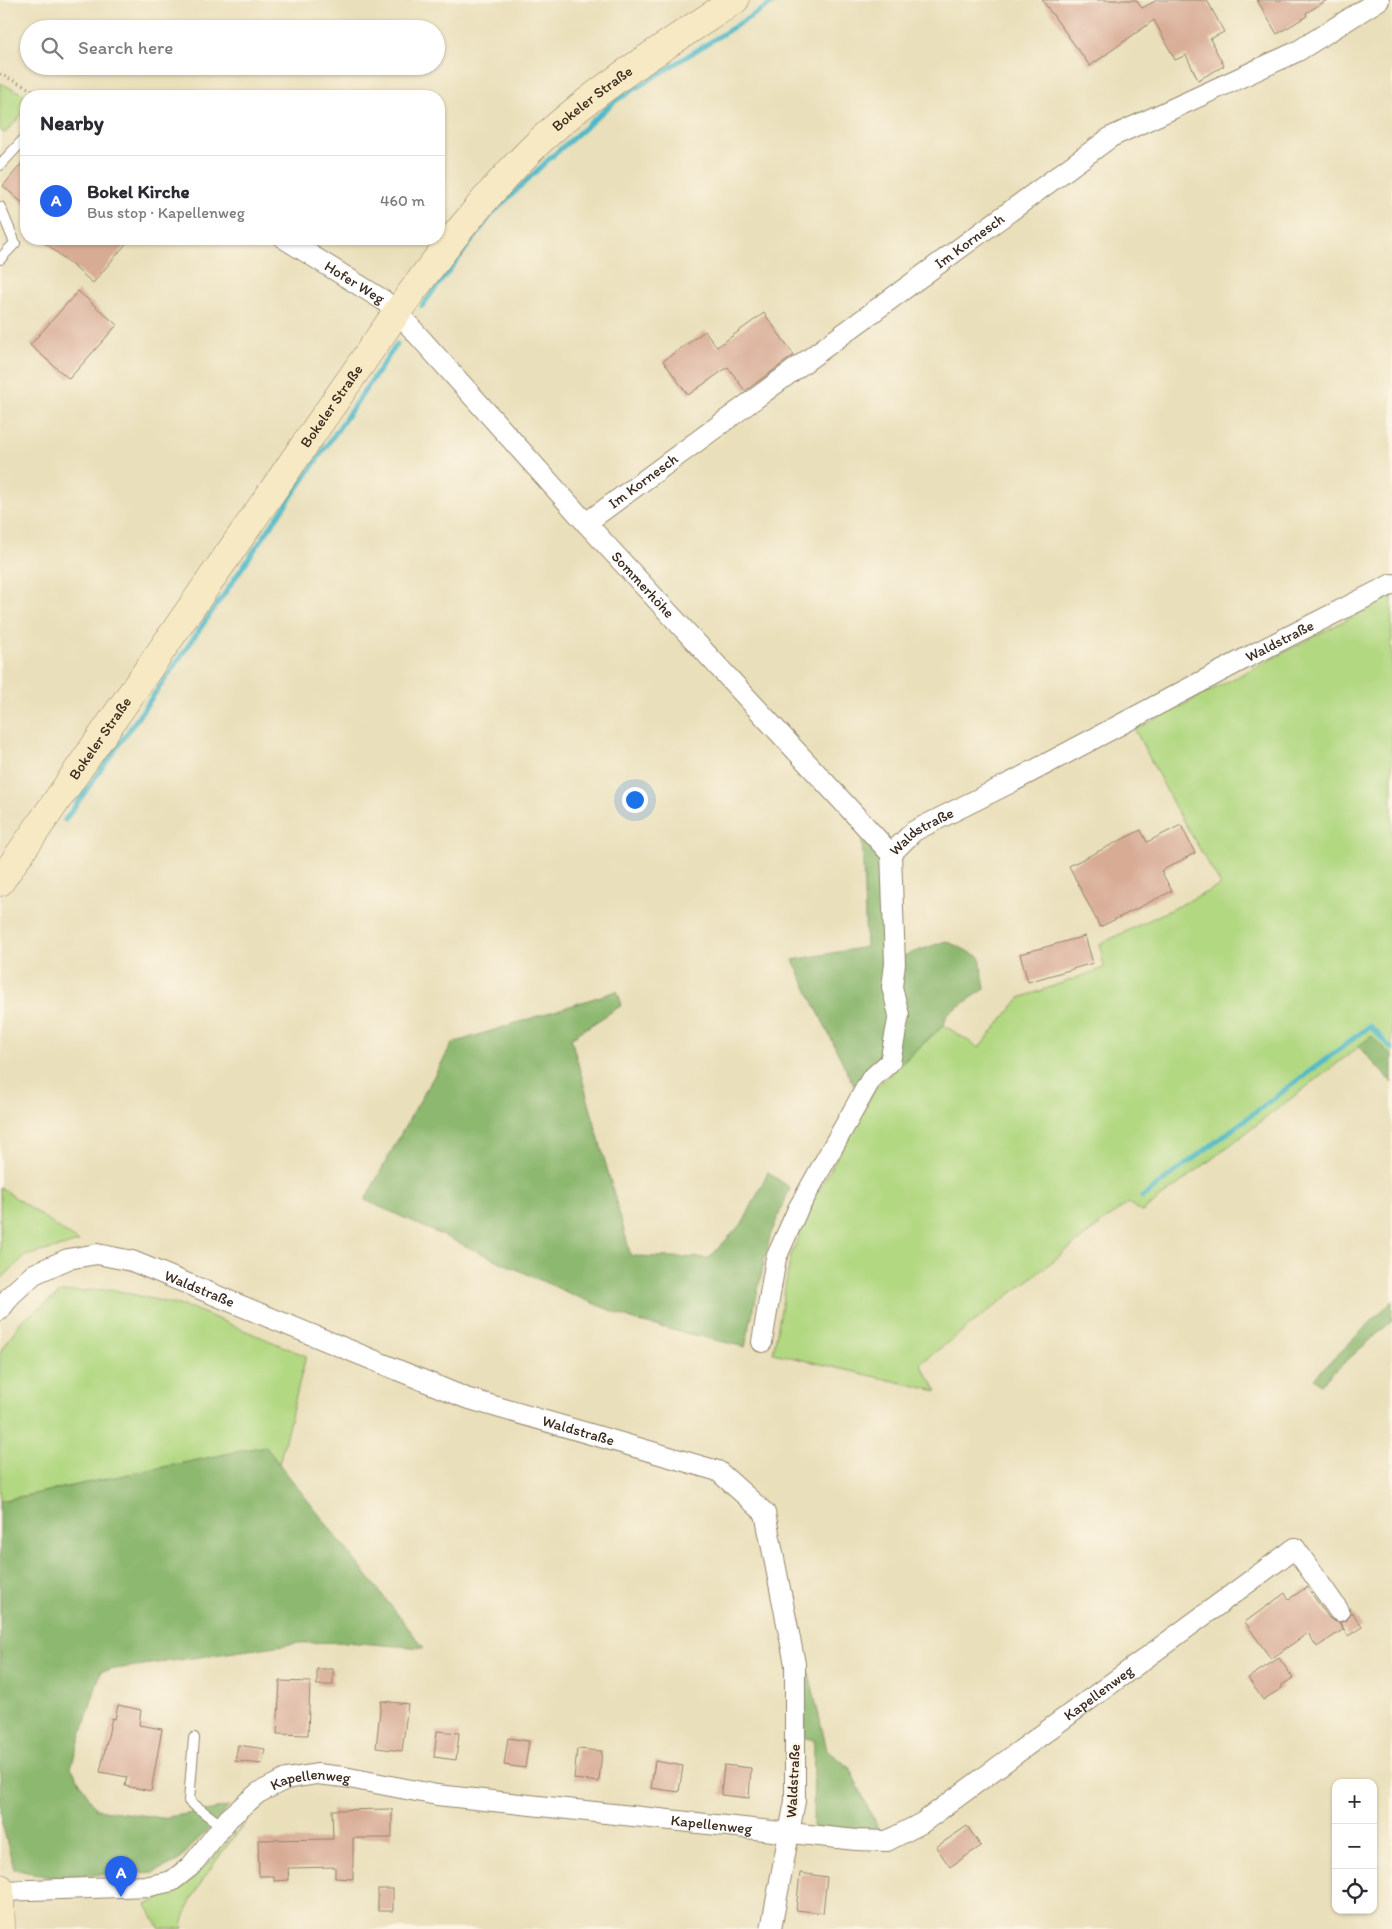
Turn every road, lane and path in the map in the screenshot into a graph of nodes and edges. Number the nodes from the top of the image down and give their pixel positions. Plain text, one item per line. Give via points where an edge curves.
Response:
1 (735, 0) edge
2 (1379, 0) edge
3 (0, 74) edge
4 (32, 90) edge
5 (20, 143) edge
6 (0, 165) edge
7 (0, 207) edge
8 (294, 245) edge
9 (0, 259) edge
10 (397, 312) junction
11 (586, 524) junction
12 (1392, 584) edge
13 (890, 854) junction
14 (0, 882) edge
15 (0, 1310) edge
16 (762, 1342) dead end
17 (1340, 1611) dead end
18 (194, 1738) dead end
19 (222, 1826) junction
20 (789, 1834) junction
21 (0, 1889) edge
22 (1, 1929) edge
23 (771, 1929) edge

1 - 10 street, Bokeler Straße via 615,79 541,140 471,216
2 - 11 street, Im Kornesch via 1298,51 1111,137
3 - 4 path
5 - 6 lane
7 - 9 lane via 15,242
8 - 10 street, Hofer Weg
10 - 11 street, Sommerhöhe
10 - 14 street, Bokeler Straße
11 - 13 street, Sommerhöhe
12 - 13 street, Waldstraße via 914,831
13 - 16 street, Waldstraße via 895,964 892,987 899,1015 890,1062 871,1079 798,1210 776,1258
15 - 20 street, Waldstraße via 34,1274 68,1259 97,1254 132,1261 466,1398 718,1470 765,1512 795,1664 795,1801
17 - 20 street, Kapellenweg via 1295,1548 922,1823 887,1841
18 - 19 lane via 189,1802
19 - 20 street, Kapellenweg via 258,1793 286,1779 316,1774 437,1795
19 - 21 street, Kapellenweg via 191,1866 172,1881 150,1886
20 - 23 street, Waldstraße
21 - 22 street

